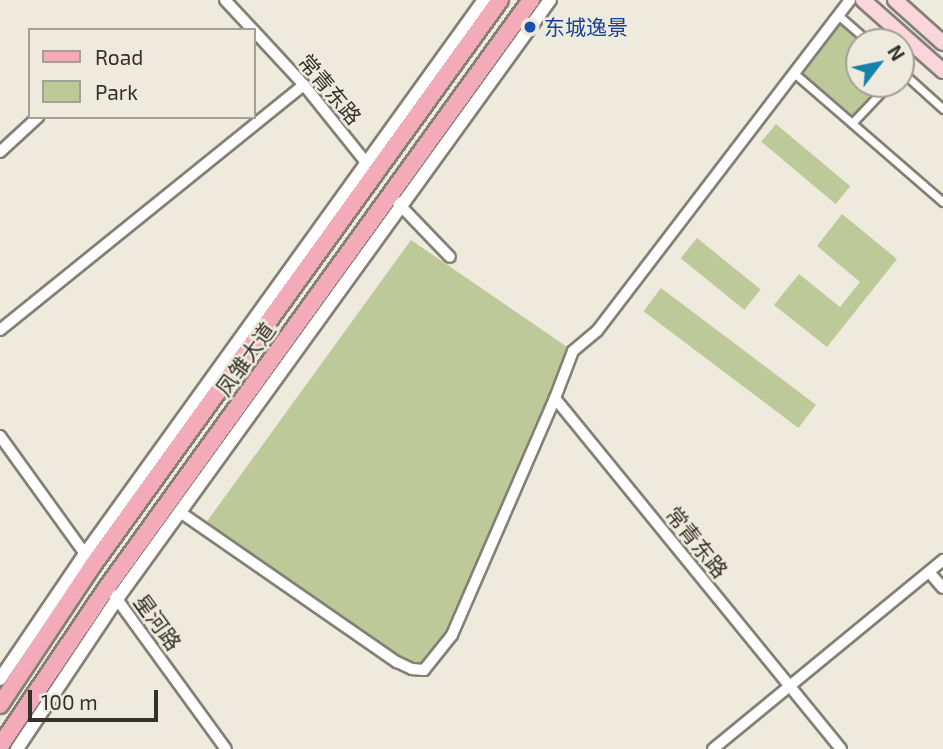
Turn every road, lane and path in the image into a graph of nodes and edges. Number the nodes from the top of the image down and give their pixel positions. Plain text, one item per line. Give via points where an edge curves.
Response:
1 (225, 0) edge
2 (500, 0) edge
3 (531, 0) edge
4 (550, 0) edge
5 (850, 0) edge
6 (863, 0) edge
7 (895, 0) edge
8 (480, 5) edge
9 (838, 15) junction
10 (251, 28) edge
11 (853, 28) edge
12 (256, 33) edge
13 (500, 43) junction
14 (943, 43) edge
15 (452, 66) junction
16 (943, 71) edge
17 (794, 73) junction
18 (915, 84) edge
19 (304, 85) junction
20 (479, 97) junction
21 (876, 98) edge
22 (943, 109) edge
23 (35, 119) edge
24 (852, 123) junction
25 (0, 152) edge
26 (370, 167) junction
27 (345, 190) junction
28 (395, 200) junction
29 (943, 202) edge
30 (324, 243) junction
31 (366, 253) junction
32 (450, 257) dead end
33 (315, 298) junction
34 (0, 330) edge
35 (555, 398) junction
36 (0, 436) edge
37 (180, 512) junction
38 (89, 559) junction
39 (943, 560) edge
40 (929, 572) junction
41 (943, 588) edge
42 (113, 592) junction
43 (0, 679) edge
44 (789, 684) junction
45 (0, 705) edge
46 (0, 746) edge
47 (17, 749) edge
48 (226, 749) edge
49 (713, 749) edge
50 (841, 749) edge

1 - 10 street, 常青东路
2 - 15 main road, 凤雏大道
3 - 13 main road, 凤雏大道
4 - 20 street
5 - 9 street
6 - 16 main road
7 - 14 main road
8 - 15 street
8 - 26 street
9 - 11 street
9 - 17 street
12 - 19 street, 常青东路
13 - 20 street
13 - 28 main road, 凤雏大道
15 - 26 main road, 凤雏大道
17 - 24 street
17 - 35 street via 597,331 573,351
18 - 22 street
19 - 26 street, 常青东路
19 - 34 street
20 - 28 street
21 - 24 street
23 - 25 street
24 - 29 street
26 - 27 street
26 - 30 main road, 凤雏大道
27 - 30 street
27 - 38 street
28 - 31 street
28 - 32 street
28 - 33 main road, 凤雏大道
30 - 38 main road, 凤雏大道
31 - 33 street
31 - 37 street
33 - 42 main road, 凤雏大道
35 - 37 street via 452,635 424,670 397,662
35 - 44 street, 常青东路
36 - 38 street
37 - 42 street
38 - 43 street
38 - 45 main road, 凤雏大道
39 - 40 street
40 - 41 street
40 - 44 street
42 - 46 main road, 凤雏大道
42 - 47 street
42 - 48 street, 星河路
44 - 49 street
44 - 50 street, 常青东路

